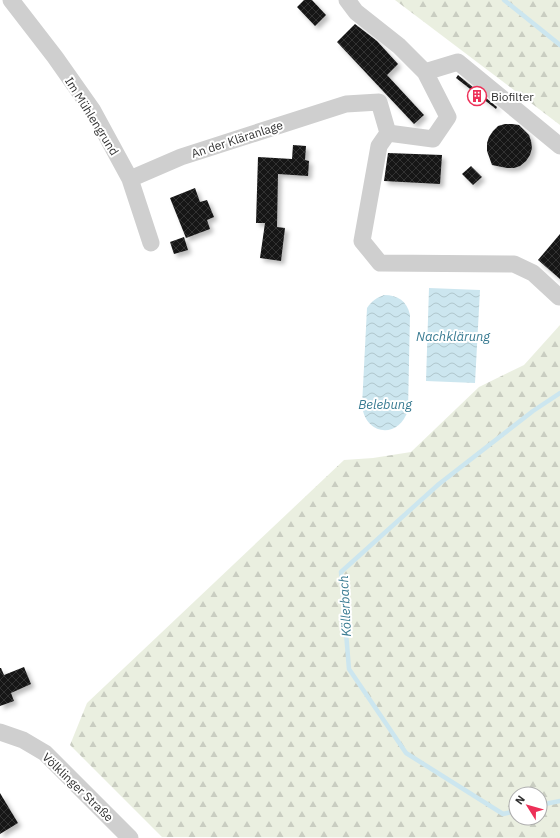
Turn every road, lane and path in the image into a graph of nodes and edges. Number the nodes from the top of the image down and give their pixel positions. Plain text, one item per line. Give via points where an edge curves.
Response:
1 (11, 0) edge
2 (347, 0) edge
3 (425, 72) junction
4 (388, 133) junction
5 (560, 146) edge
6 (130, 179) junction
7 (152, 243) dead end
8 (560, 296) edge
9 (0, 732) edge
10 (130, 838) edge

1 - 6 street, Im Mühlengrund via 93,111
2 - 3 street via 356,12 399,46
3 - 4 street via 448,117 433,139
3 - 5 street via 458,62
4 - 6 street, An der Kläranlage via 379,102 346,104 181,157
4 - 8 street via 379,146 362,241 380,263 514,264 533,273
6 - 7 street, Im Mühlengrund
9 - 10 street, Völklinger Straße via 24,740 45,752

